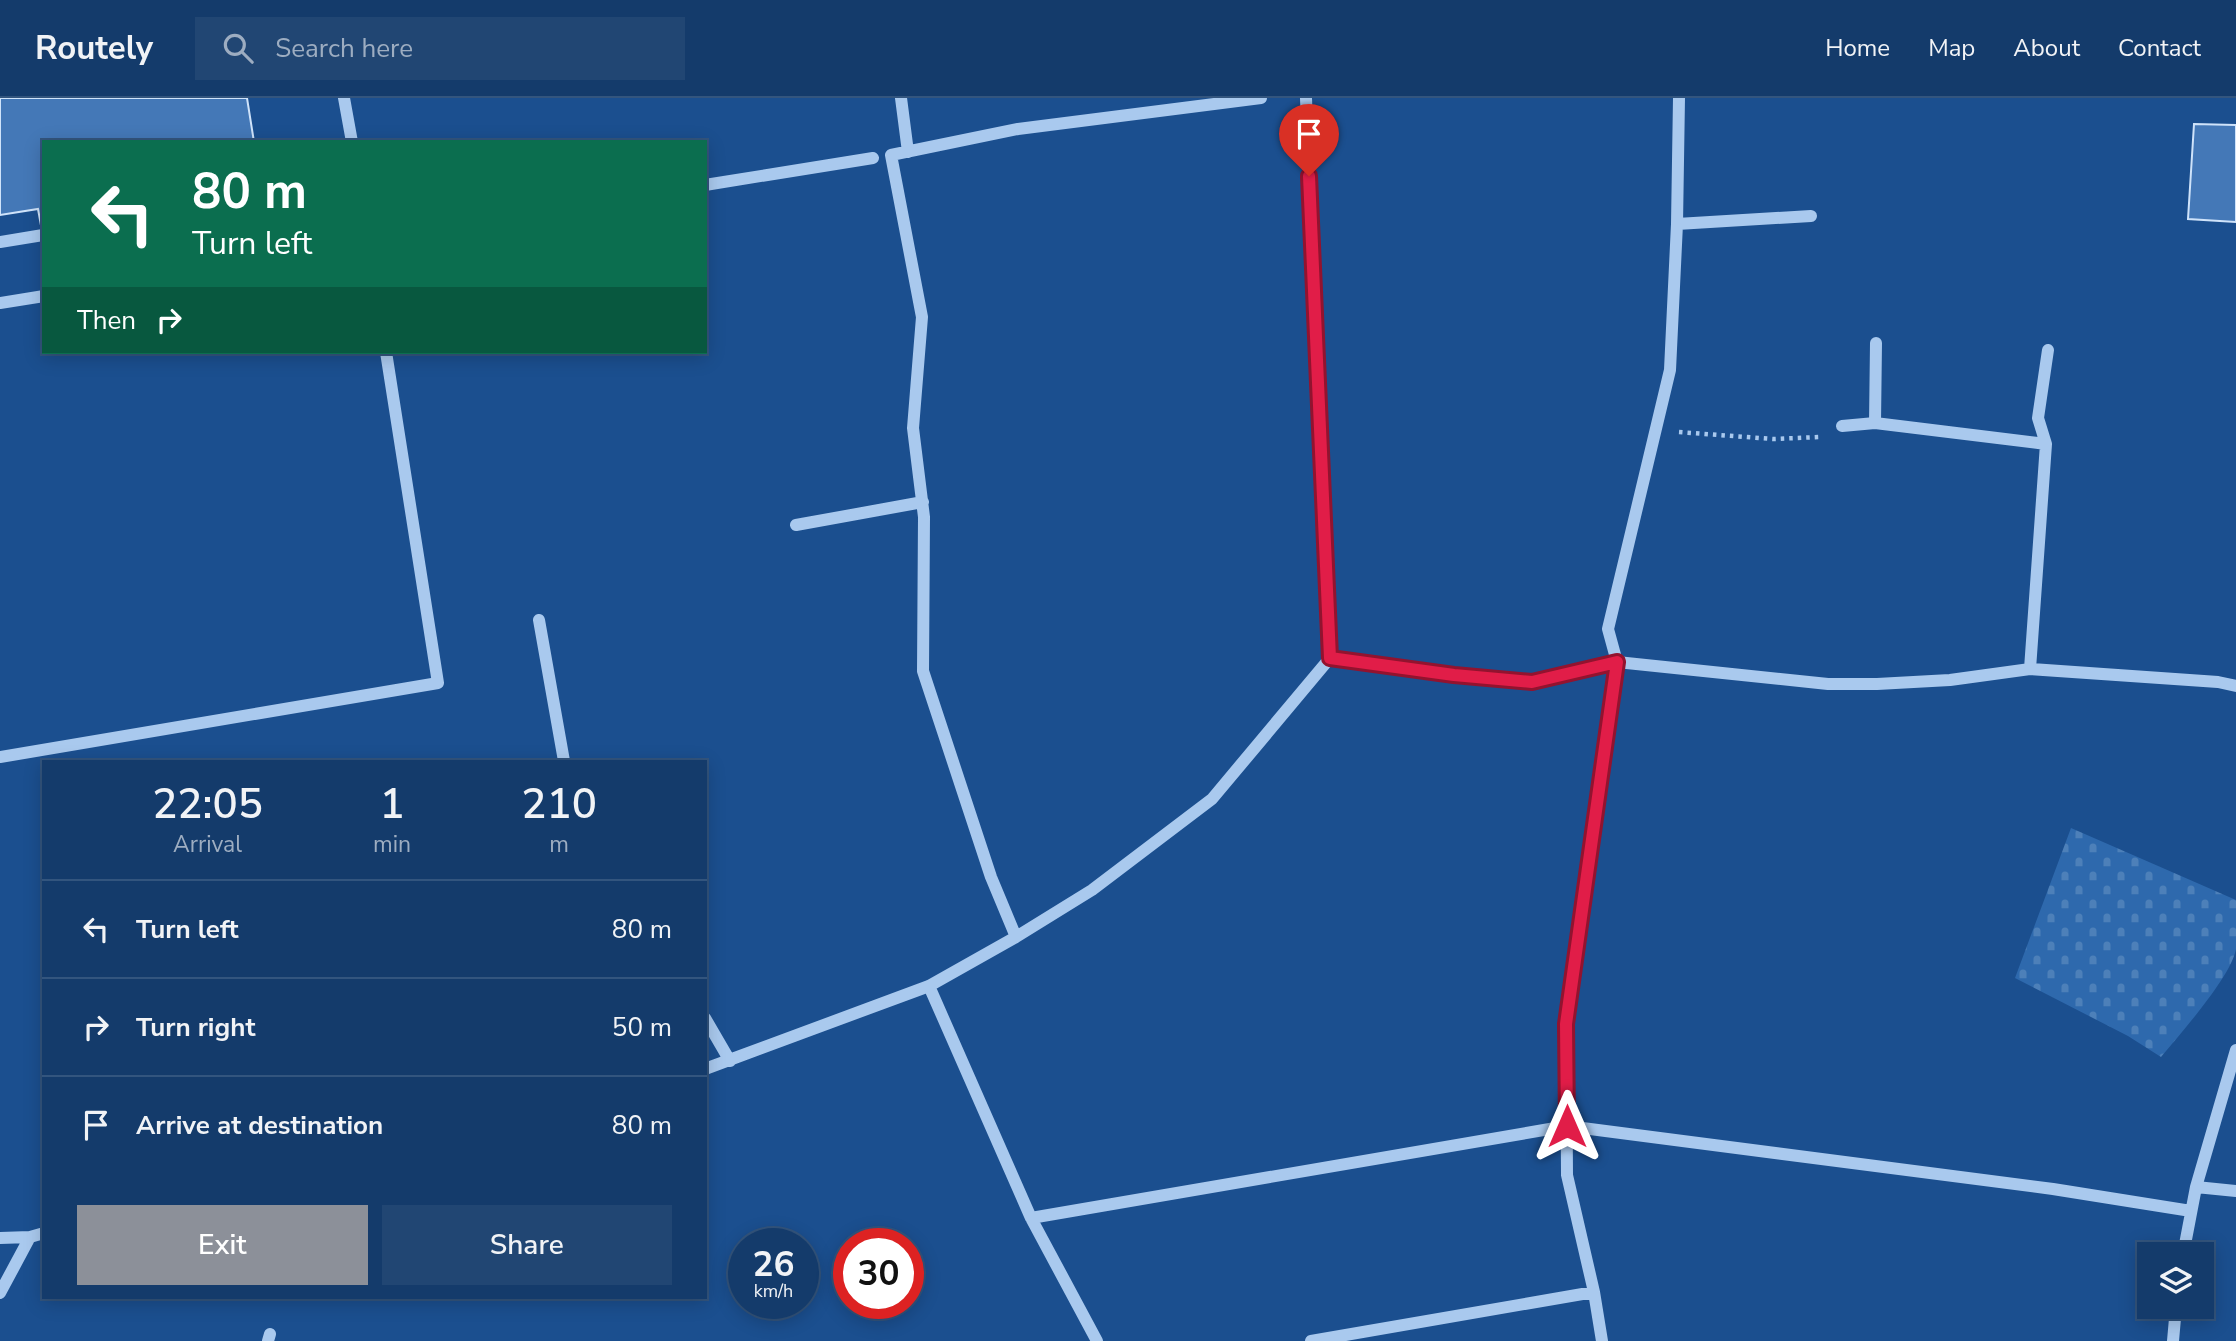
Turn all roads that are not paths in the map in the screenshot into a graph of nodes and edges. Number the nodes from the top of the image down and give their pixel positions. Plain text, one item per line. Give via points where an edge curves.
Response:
1 (344, 98) edge
2 (901, 98) edge
3 (1261, 98) edge
4 (1306, 98) edge
5 (1679, 98) edge
6 (352, 140) edge
7 (908, 152) junction
8 (873, 158) dead end
9 (707, 185) edge
10 (1811, 216) dead end
11 (1677, 224) junction
12 (42, 235) edge
13 (0, 242) edge
14 (42, 296) edge
15 (0, 303) edge
16 (1876, 343) dead end
17 (2048, 350) dead end
18 (386, 354) edge
19 (1875, 423) junction
20 (1842, 426) dead end
21 (2046, 444) junction
22 (923, 502) junction
23 (796, 525) dead end
24 (539, 620) dead end
25 (1330, 658) junction
26 (1617, 662) junction
27 (2031, 669) junction
28 (2236, 686) edge
29 (0, 757) edge
30 (564, 760) edge
31 (1016, 937) junction
32 (929, 986) junction
33 (707, 1021) edge
34 (2236, 1050) edge
35 (730, 1061) junction
36 (707, 1068) edge
37 (1567, 1126) junction
38 (2196, 1187) junction
39 (2236, 1191) edge
40 (2190, 1211) junction
41 (1031, 1218) junction
42 (42, 1234) edge
43 (30, 1237) junction
44 (0, 1238) edge
45 (2185, 1242) edge
46 (1594, 1292) junction
47 (0, 1293) edge
48 (2175, 1319) edge
49 (1097, 1341) edge
50 (1311, 1341) edge
51 (1602, 1341) edge
52 (2173, 1341) edge

1 - 6 street
2 - 7 street
3 - 7 street via 1018,130
4 - 25 street
5 - 11 street
7 - 22 street via 891,155 922,317 913,428
8 - 9 street
10 - 11 street
11 - 26 street via 1671,370 1608,629
12 - 13 street
14 - 15 street
16 - 19 street
17 - 21 street via 2038,418
18 - 29 street via 439,683
19 - 20 street
19 - 21 street
21 - 27 street
22 - 23 street
22 - 31 street via 923,671 991,877
24 - 30 street
25 - 26 street via 1532,682
25 - 31 street via 1212,799 1092,890
26 - 27 street via 1828,684 1950,680
26 - 37 street via 1566,1024
27 - 28 street
31 - 32 street
32 - 35 street
32 - 41 street
33 - 35 street
34 - 38 street
35 - 36 street
37 - 40 street
37 - 41 street
37 - 46 street via 1567,1175
38 - 39 street
38 - 40 street
40 - 45 street
41 - 49 street
42 - 43 street
43 - 44 street
43 - 47 street
46 - 50 street
46 - 51 street
48 - 52 street

